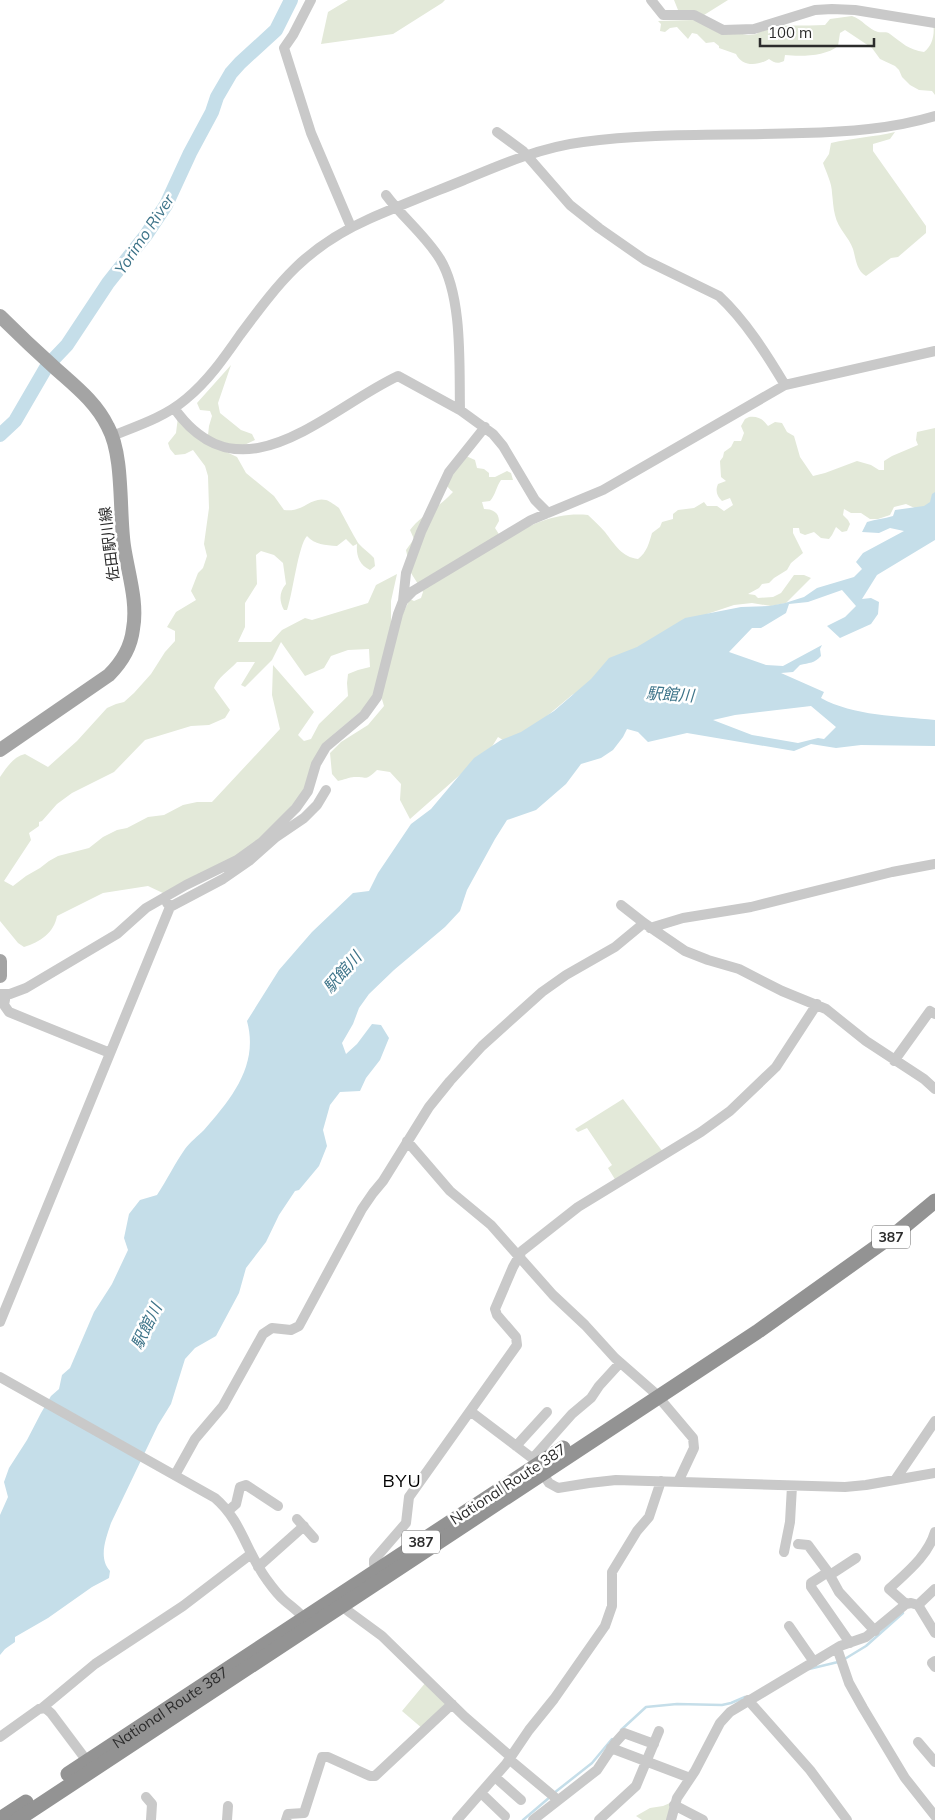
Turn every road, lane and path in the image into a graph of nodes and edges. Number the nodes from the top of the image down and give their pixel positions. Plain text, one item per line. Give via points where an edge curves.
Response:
1 (311, 0) edge
2 (651, 0) edge
3 (935, 22) edge
4 (935, 116) edge
5 (497, 132) dead end
6 (527, 156) junction
7 (386, 195) dead end
8 (396, 208) junction
9 (351, 227) junction
10 (0, 316) edge
11 (935, 351) edge
12 (785, 384) junction
13 (174, 408) junction
14 (460, 410) junction
15 (485, 427) junction
16 (112, 436) junction
17 (548, 513) junction
18 (403, 600) junction
19 (0, 750) edge
20 (326, 790) dead end
21 (935, 864) edge
22 (164, 898) junction
23 (622, 905) dead end
24 (170, 907) junction
25 (647, 925) junction
26 (0, 961) edge
27 (0, 976) edge
28 (3, 994) edge
29 (817, 1004) junction
30 (935, 1014) edge
31 (110, 1053) junction
32 (894, 1061) junction
33 (935, 1089) edge
34 (407, 1141) junction
35 (935, 1201) edge
36 (518, 1256) junction
37 (0, 1322) edge
38 (620, 1363) junction
39 (0, 1377) edge
40 (655, 1393) junction
41 (470, 1410) junction
42 (547, 1412) dead end
43 (935, 1422) edge
44 (516, 1446) junction
45 (538, 1466) junction
46 (935, 1472) edge
47 (174, 1474) junction
48 (895, 1480) junction
49 (661, 1481) junction
50 (678, 1482) junction
51 (792, 1486) junction
52 (278, 1506) dead end
53 (228, 1511) junction
54 (935, 1532) edge
55 (314, 1538) dead end
56 (798, 1544) dead end
57 (784, 1552) dead end
58 (251, 1554) junction
59 (856, 1558) dead end
60 (258, 1567) junction
61 (377, 1570) junction
62 (829, 1573) junction
63 (935, 1589) edge
64 (906, 1604) junction
65 (918, 1605) junction
66 (343, 1606) junction
67 (307, 1623) junction
68 (789, 1626) dead end
69 (876, 1630) junction
70 (935, 1634) edge
71 (850, 1643) junction
72 (836, 1648) junction
73 (935, 1660) edge
74 (814, 1662) junction
75 (935, 1667) edge
76 (748, 1700) junction
77 (452, 1704) junction
78 (42, 1708) junction
79 (659, 1731) dead end
80 (0, 1737) edge
81 (918, 1742) dead end
82 (654, 1744) junction
83 (612, 1748) junction
84 (510, 1758) junction
85 (87, 1761) junction
86 (647, 1761) junction
87 (935, 1762) edge
88 (495, 1777) junction
89 (690, 1778) junction
90 (481, 1793) junction
91 (146, 1797) dead end
92 (521, 1800) dead end
93 (558, 1800) junction
94 (674, 1805) junction
95 (228, 1806) dead end
96 (505, 1816) dead end
97 (935, 1816) edge
98 (0, 1819) edge
99 (17, 1820) edge
100 (151, 1820) edge
101 (227, 1820) edge
102 (286, 1820) edge
103 (457, 1820) edge
104 (533, 1820) edge
105 (599, 1820) edge
106 (671, 1820) edge
107 (703, 1820) edge
108 (847, 1820) edge

1 - 9 street via 284,48 311,133
2 - 3 street via 663,15 694,15 723,30 754,29 815,10 832,9
4 - 6 street via 850,131 606,139 580,142
5 - 6 street
6 - 8 street
6 - 12 street via 570,205 599,228 645,260 719,296 752,334
7 - 8 street
8 - 9 street
8 - 14 street via 429,243 448,280 457,316
9 - 13 street via 308,254 292,270 215,370
10 - 16 main road, 佐田駅川線 via 86,396
11 - 12 street
12 - 17 street via 603,490
13 - 14 street via 185,424 208,440 224,448 244,451 284,441 398,376
13 - 16 street
14 - 15 street
15 - 17 street via 503,446 535,500
15 - 18 street via 440,488 412,556
16 - 19 main road, 佐田駅川線 via 134,610 129,646 119,665 103,680
17 - 18 street via 531,520
18 - 22 street via 374,703 326,747 316,764 308,791 296,808 262,842 237,860
20 - 24 street via 304,818 249,861
21 - 25 street via 751,907
22 - 24 street
22 - 28 street via 141,912 117,934 26,988
23 - 25 street
24 - 31 street
25 - 29 street via 693,955 739,969
25 - 34 street via 552,985 509,1021 450,1081
26 - 27 main road
28 - 31 street via 4,1005 9,1012
29 - 32 street
29 - 36 street via 776,1067 730,1111 578,1207 526,1246
30 - 32 street via 930,1011
31 - 37 street
32 - 33 street
34 - 36 street via 450,1191 491,1225
34 - 47 street via 362,1209 299,1326 291,1330 272,1328 264,1334 223,1406 195,1439
35 - 40 highway, National Route 387 / 387 via 900,1230 757,1332
36 - 38 street
36 - 41 street via 495,1309 518,1342
38 - 40 street
38 - 45 street via 592,1398 572,1414
39 - 47 street
40 - 45 highway, National Route 387 / 387
40 - 50 street via 695,1443
41 - 44 street
41 - 61 street via 409,1497 406,1523 374,1560
42 - 44 street
43 - 48 street
44 - 45 street
45 - 49 street via 549,1483 558,1488 608,1481
45 - 61 highway, National Route 387 / 387
45 - 66 highway, National Route 387 / 387
46 - 48 street
47 - 53 street via 208,1493
48 - 51 street via 845,1487
49 - 50 street
49 - 84 street via 649,1517 612,1572 609,1619
50 - 51 street
51 - 57 street
52 - 53 street via 246,1485 240,1487 236,1504
53 - 58 street via 238,1524
54 - 64 street via 930,1545 889,1589
55 - 60 street via 301,1523 291,1545
56 - 62 street via 808,1545
58 - 60 street
58 - 78 street via 183,1606 95,1664
59 - 62 street
60 - 67 street via 280,1596 300,1612
61 - 67 highway, National Route 387 / 387
62 - 69 street via 839,1592
62 - 71 street via 812,1583 811,1587
63 - 65 street
64 - 65 street
64 - 69 street
65 - 70 street
66 - 67 highway, National Route 387 / 387
66 - 77 street via 382,1636
67 - 85 highway, National Route 387 / 387
67 - 99 highway, National Route 387 / 387
68 - 74 street
69 - 71 street
71 - 72 street
72 - 74 street
72 - 97 street via 849,1683 863,1708 905,1778
73 - 75 street via 932,1663
74 - 76 street
76 - 89 street via 723,1720
76 - 108 street via 810,1770
77 - 84 street
77 - 102 street via 374,1776 322,1757 304,1813 288,1814
78 - 80 street
78 - 85 street via 51,1713
79 - 82 street
81 - 87 street
82 - 83 street via 624,1733
82 - 86 street
83 - 86 street
83 - 93 street via 597,1770
84 - 88 street
84 - 93 street
85 - 98 highway, National Route 387 / 387
86 - 89 street
86 - 105 street via 634,1790
88 - 90 street
88 - 92 street
89 - 94 street
90 - 96 street
90 - 103 street
91 - 100 street via 152,1804
93 - 104 street
94 - 106 street
94 - 107 street
95 - 101 street

